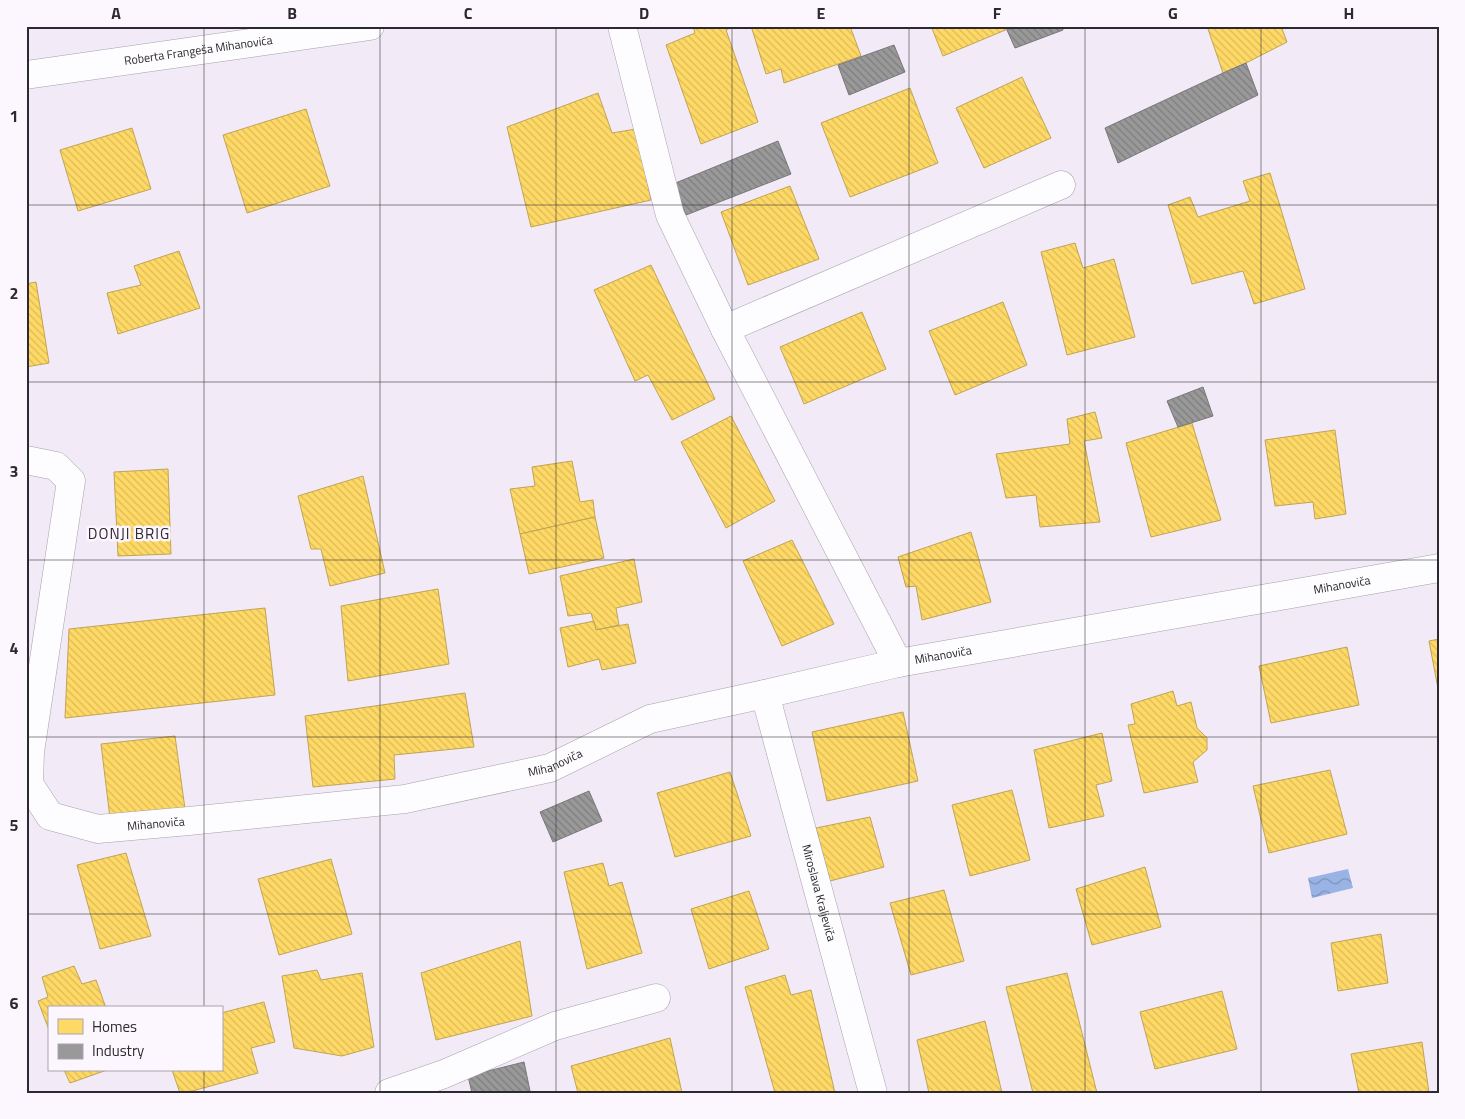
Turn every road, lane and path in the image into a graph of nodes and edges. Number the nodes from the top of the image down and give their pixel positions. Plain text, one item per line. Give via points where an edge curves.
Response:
1 (370, 26) edge
2 (622, 26) edge
3 (26, 75) edge
4 (1061, 186) dead end
5 (725, 329) junction
6 (26, 460) edge
7 (1439, 568) edge
8 (898, 663) junction
9 (764, 694) junction
10 (28, 752) edge
11 (656, 998) dead end
12 (389, 1093) edge
13 (873, 1093) edge

1 - 3 street, Roberta Frangeša Mihanovića
2 - 5 street via 670,215
4 - 5 street
5 - 8 street
6 - 10 street, Mihanoviča via 56,466 71,480
7 - 8 street, Mihanoviča
8 - 9 street, Mihanoviča
9 - 10 street, Mihanoviča via 650,719 550,768 405,799 189,822 98,829 50,816 29,784
9 - 13 street, Miroslava Kraljeviča
11 - 12 street via 555,1026 444,1074

